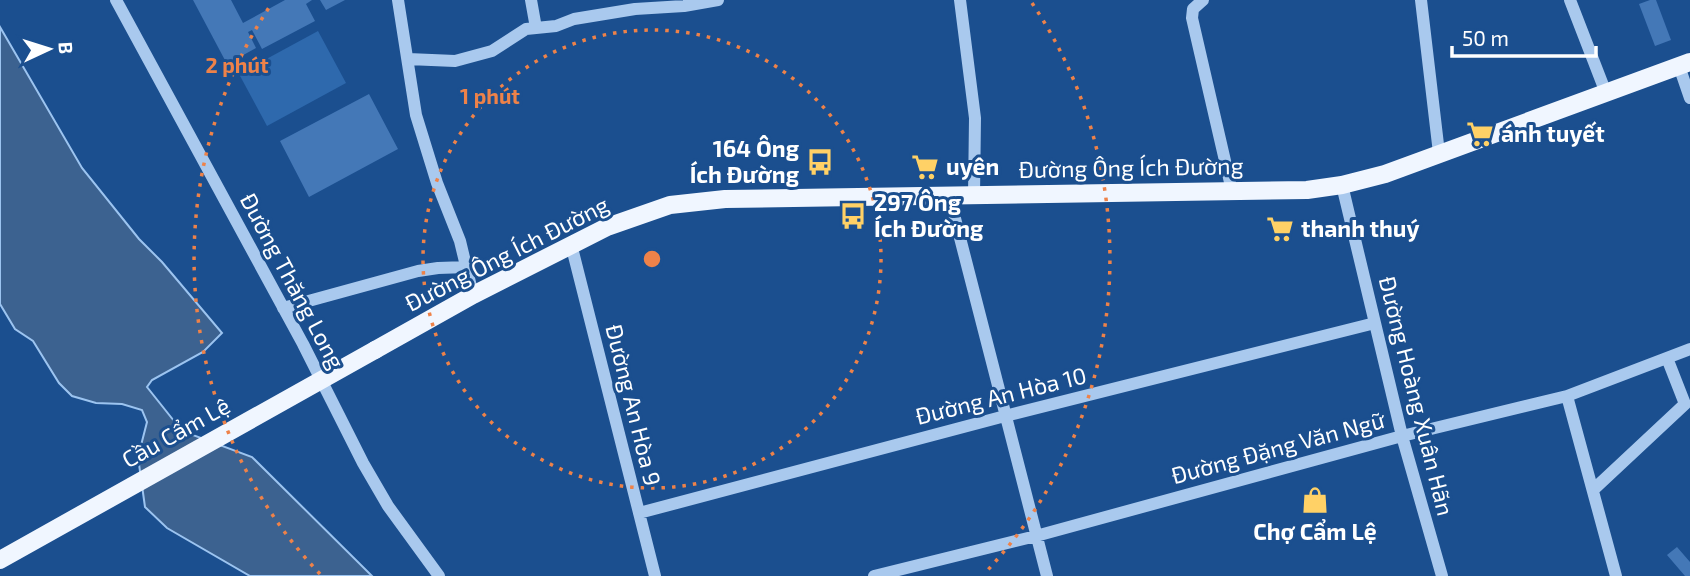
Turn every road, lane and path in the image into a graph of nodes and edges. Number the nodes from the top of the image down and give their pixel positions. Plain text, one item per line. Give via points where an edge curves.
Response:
1 (116, 0) edge
2 (398, 0) edge
3 (531, 0) edge
4 (718, 0) edge
5 (960, 0) edge
6 (1203, 0) edge
7 (1421, 0) edge
8 (1570, 0) edge
9 (537, 28) junction
10 (408, 59) junction
11 (1685, 64) edge
12 (1605, 93) junction
13 (1690, 98) edge
14 (1439, 153) junction
15 (1342, 185) junction
16 (1232, 191) junction
17 (949, 195) junction
18 (974, 195) junction
19 (571, 244) junction
20 (467, 267) junction
21 (473, 295) junction
22 (283, 308) junction
23 (1375, 323) junction
24 (1690, 349) edge
25 (375, 350) joint
26 (1667, 358) junction
27 (1567, 396) junction
28 (1005, 416) junction
29 (1402, 436) junction
30 (1593, 490) junction
31 (639, 513) junction
32 (1036, 536) junction
33 (0, 560) edge
34 (439, 576) edge
35 (655, 576) edge
36 (874, 576) edge
37 (1047, 576) edge
38 (1442, 576) edge
39 (1616, 576) edge

1 - 22 street, Đường Thăng Long
2 - 10 street
3 - 9 street
4 - 9 street via 635,9
5 - 18 street via 975,118
6 - 16 street via 1193,9 1192,18
7 - 14 street
8 - 12 street
9 - 10 street via 526,29 492,51 455,61
10 - 20 street via 416,115
11 - 12 main road, Đường Ông Ích Đường
11 - 13 street
12 - 14 main road, Đường Ông Ích Đường
14 - 15 main road, Đường Ông Ích Đường
15 - 16 main road, Đường Ông Ích Đường
15 - 23 street, Đường Hoàng Xuân Hãn
16 - 18 main road, Đường Ông Ích Đường
17 - 18 main road, Đường Ông Ích Đường
17 - 19 main road, Đường Ông Ích Đường via 725,199 670,205
17 - 28 street
19 - 21 main road, Đường Ông Ích Đường
19 - 31 street, Đường An Hòa 9
20 - 21 street
20 - 22 street via 418,271
21 - 25 main road, Đường Ông Ích Đường
22 - 34 street, Đường Thăng Long via 363,463
23 - 28 street, Đường An Hòa 10
23 - 29 street, Đường Hoàng Xuân Hãn
24 - 26 street, Đường Đặng Văn Ngữ
25 - 33 main road, Cầu Cẩm Lệ, bridge
26 - 27 street, Đường Đặng Văn Ngữ
26 - 30 street via 1685,404
27 - 29 street, Đường Đặng Văn Ngữ
27 - 30 street
28 - 31 street, Đường An Hòa 10
28 - 32 street
29 - 32 street, Đường Đặng Văn Ngữ
29 - 38 street, Đường Hoàng Xuân Hãn
30 - 39 street
31 - 35 street, Đường An Hòa 9
32 - 36 street, Đường Đặng Văn Ngữ
32 - 37 street

